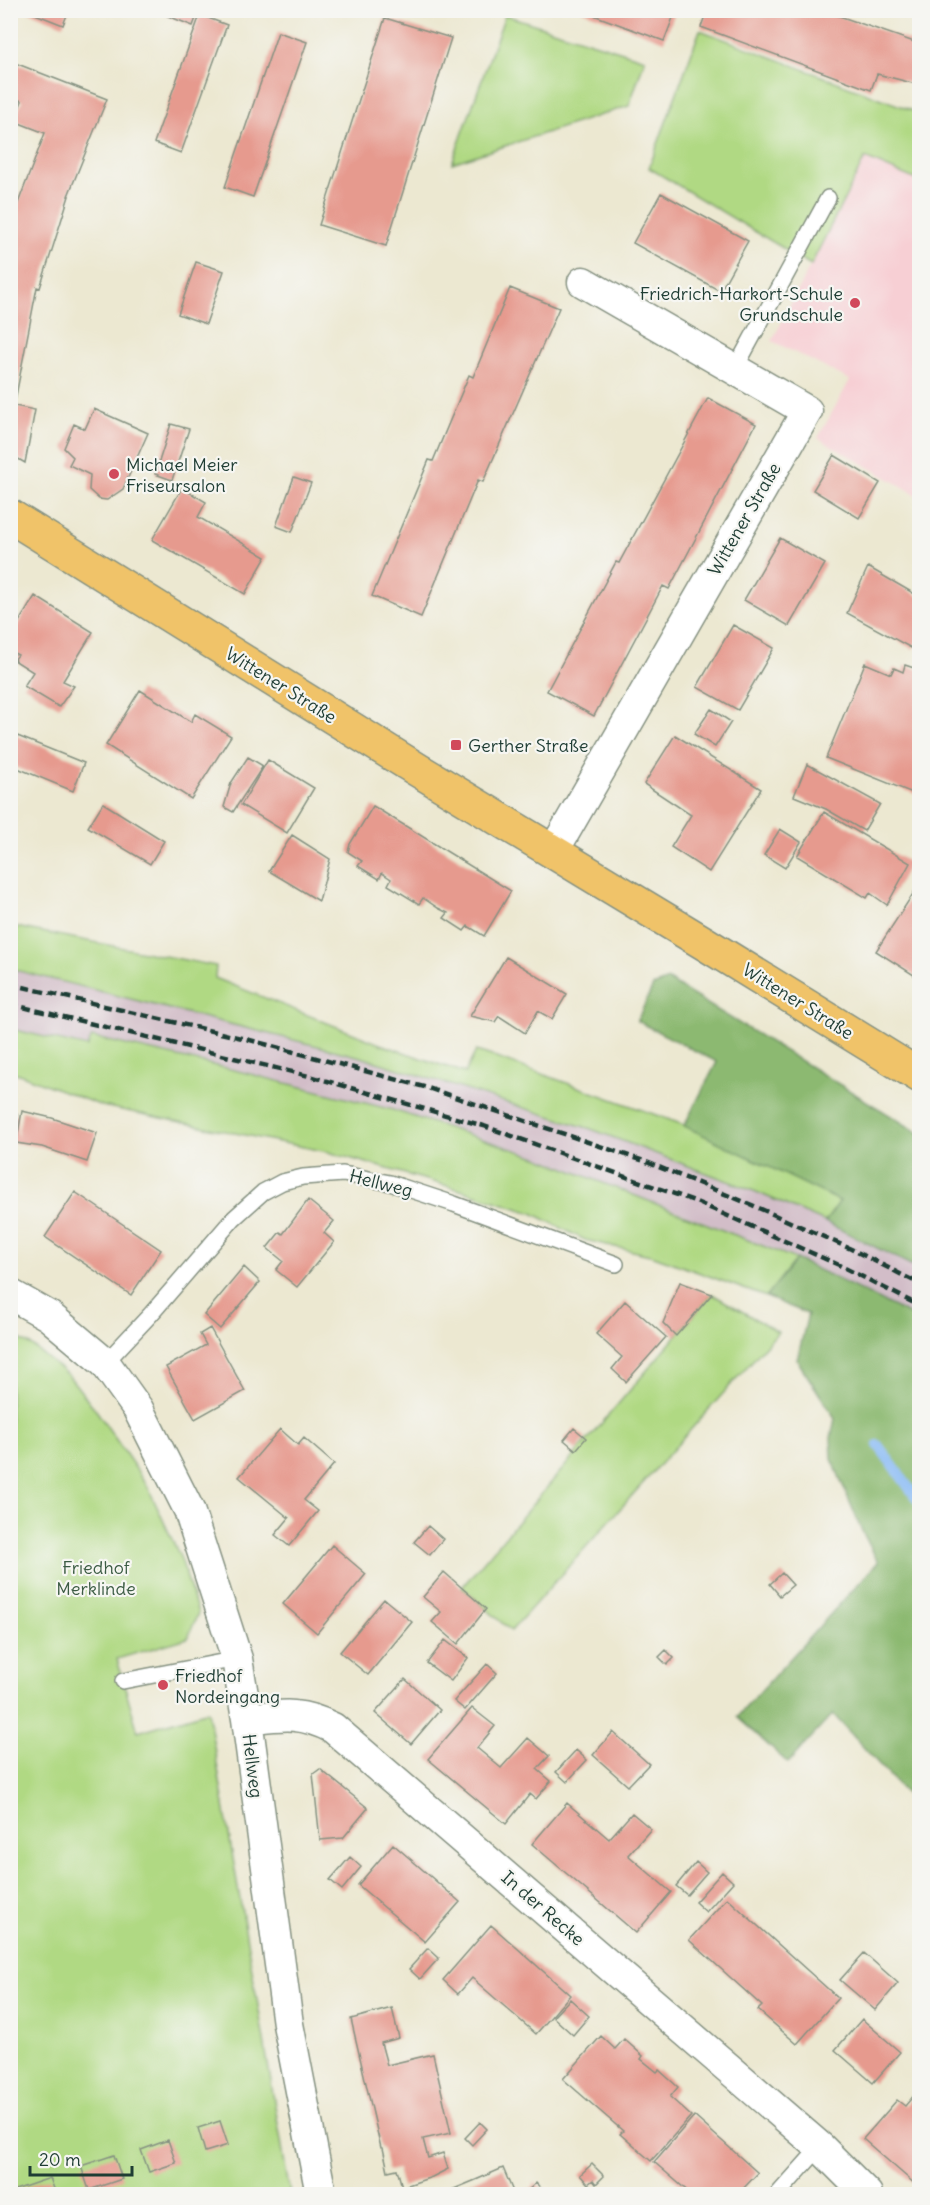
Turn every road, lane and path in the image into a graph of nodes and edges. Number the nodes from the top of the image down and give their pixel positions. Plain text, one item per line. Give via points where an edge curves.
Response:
1 (828, 198) dead end
2 (583, 282) dead end
3 (735, 369) junction
4 (10, 516) edge
5 (553, 852) junction
6 (920, 1076) edge
7 (616, 1264) dead end
8 (10, 1294) edge
9 (105, 1363) junction
10 (237, 1659) junction
11 (123, 1681) dead end
12 (247, 1719) junction
13 (820, 2147) junction
14 (321, 2194) edge
15 (778, 2194) edge
16 (867, 2194) edge

1 - 3 lane
2 - 3 street, Wittener Straße
3 - 5 street, Wittener Straße via 807,411
4 - 5 main road, Wittener Straße
5 - 6 main road, Wittener Straße
7 - 9 lane, Hellweg via 390,1183 343,1174 303,1177 263,1192 233,1219
8 - 9 street, Hellweg via 49,1316
9 - 10 street, Hellweg via 138,1409 189,1510
10 - 11 lane
10 - 12 street, Hellweg
12 - 13 street, In der Recke via 291,1714 316,1719 333,1728
12 - 14 street, Hellweg via 288,2024
13 - 15 lane
13 - 16 street, In der Recke

